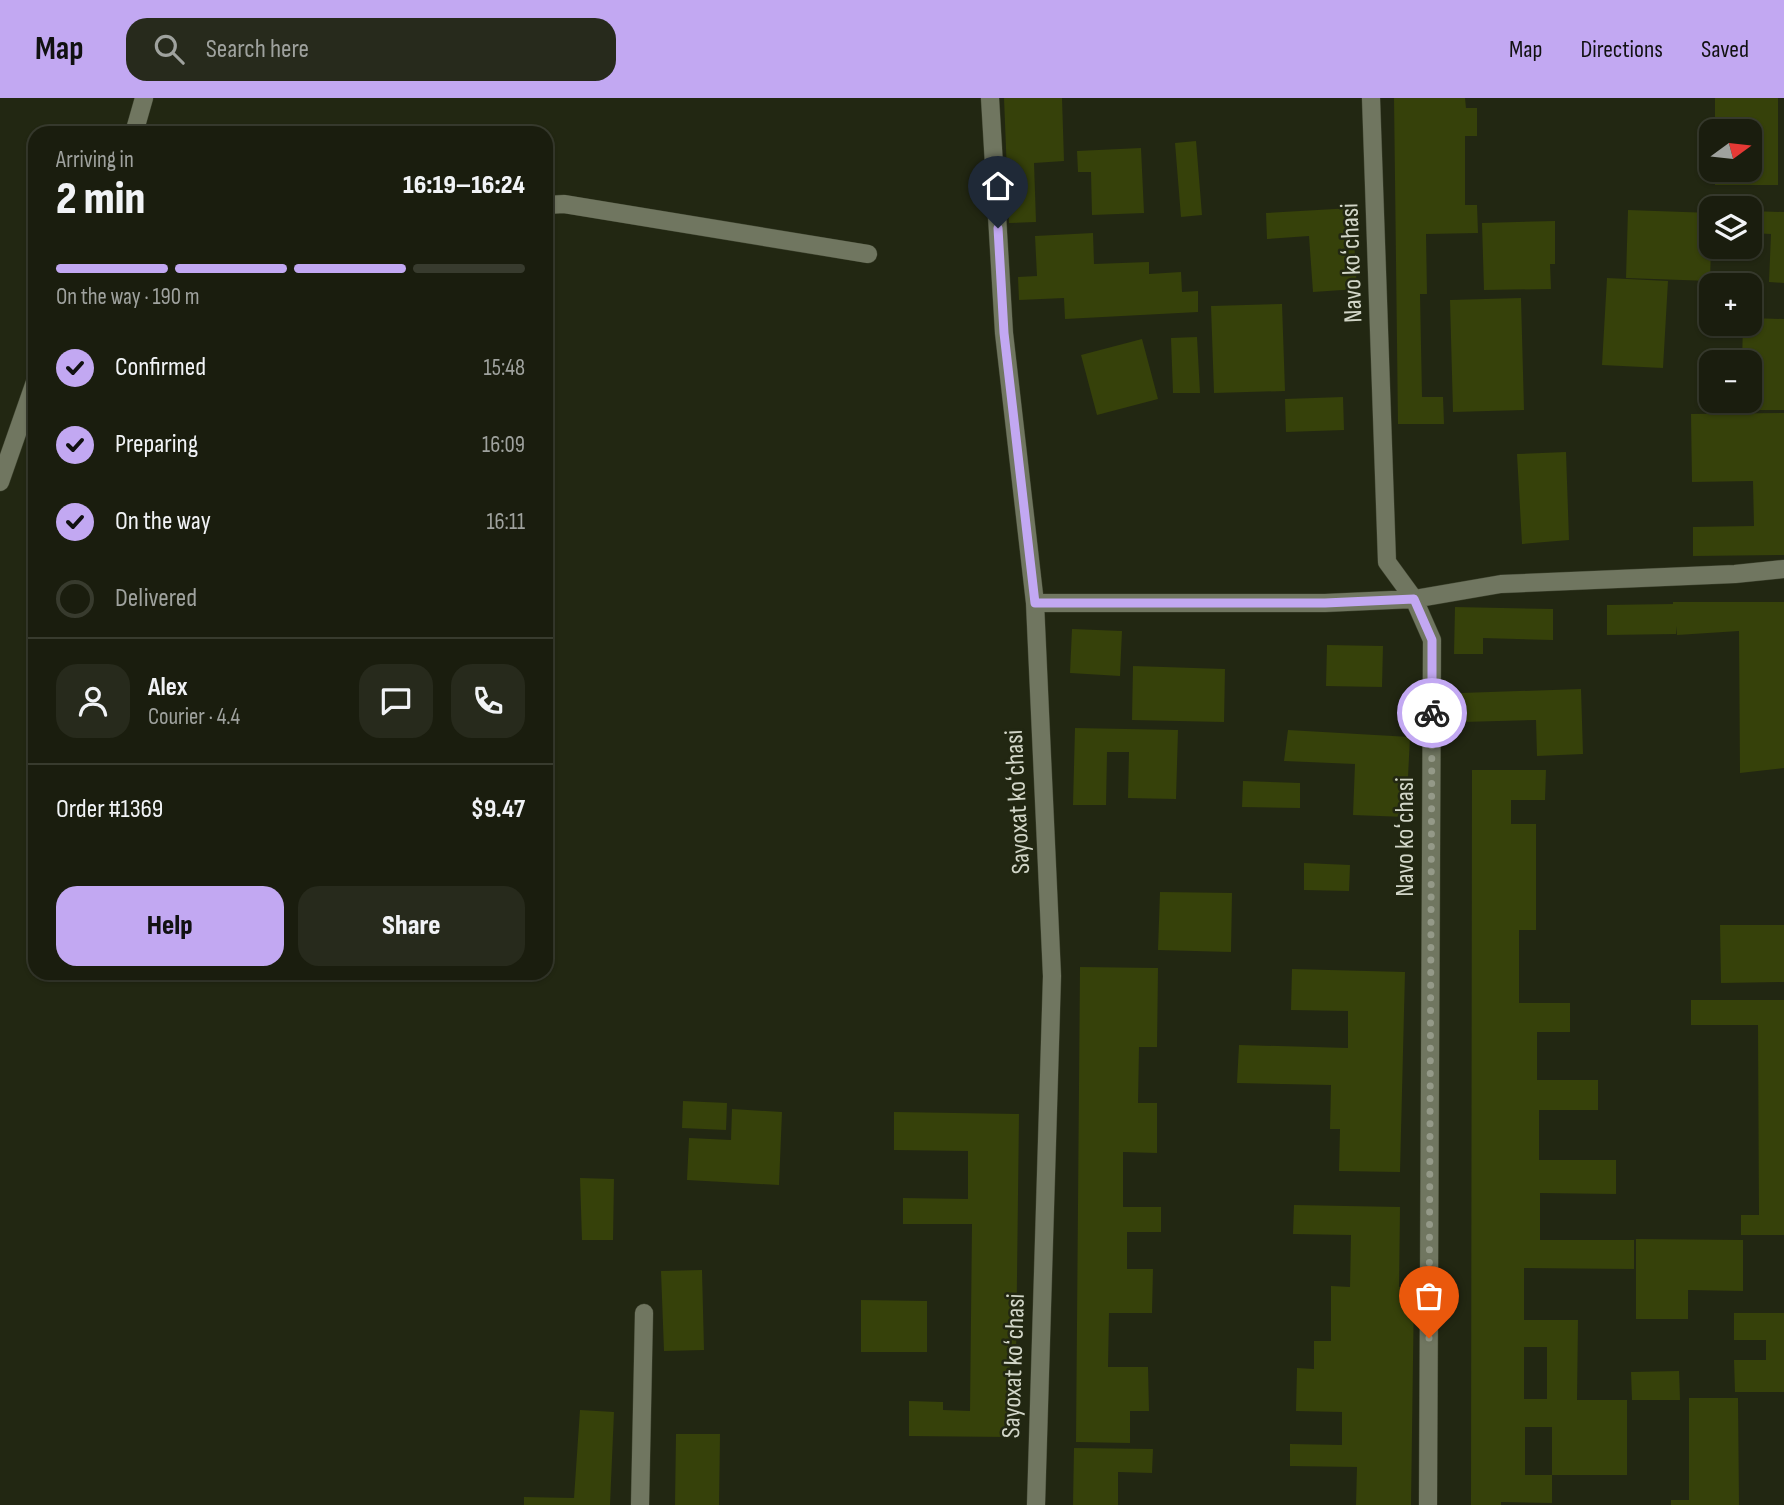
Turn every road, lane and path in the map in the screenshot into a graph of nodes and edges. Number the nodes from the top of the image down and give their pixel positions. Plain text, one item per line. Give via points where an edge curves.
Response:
1 (144, 98) edge
2 (990, 98) edge
3 (1371, 98) edge
4 (136, 126) edge
5 (553, 205) edge
6 (868, 254) dead end
7 (28, 402) edge
8 (0, 482) edge
9 (1784, 569) edge
10 (1414, 599) junction
11 (1035, 603) junction
12 (644, 1313) dead end
13 (640, 1505) edge
14 (1036, 1505) edge
15 (1428, 1505) edge

1 - 4 street
2 - 11 street, Sayoxat koʻchasi via 1004,333
3 - 10 street, Navo koʻchasi via 1387,562
5 - 6 street
7 - 8 street
9 - 10 street via 1501,584
10 - 11 street
10 - 15 street, Navo koʻchasi via 1432,640
11 - 14 street, Sayoxat koʻchasi via 1052,976
12 - 13 street

